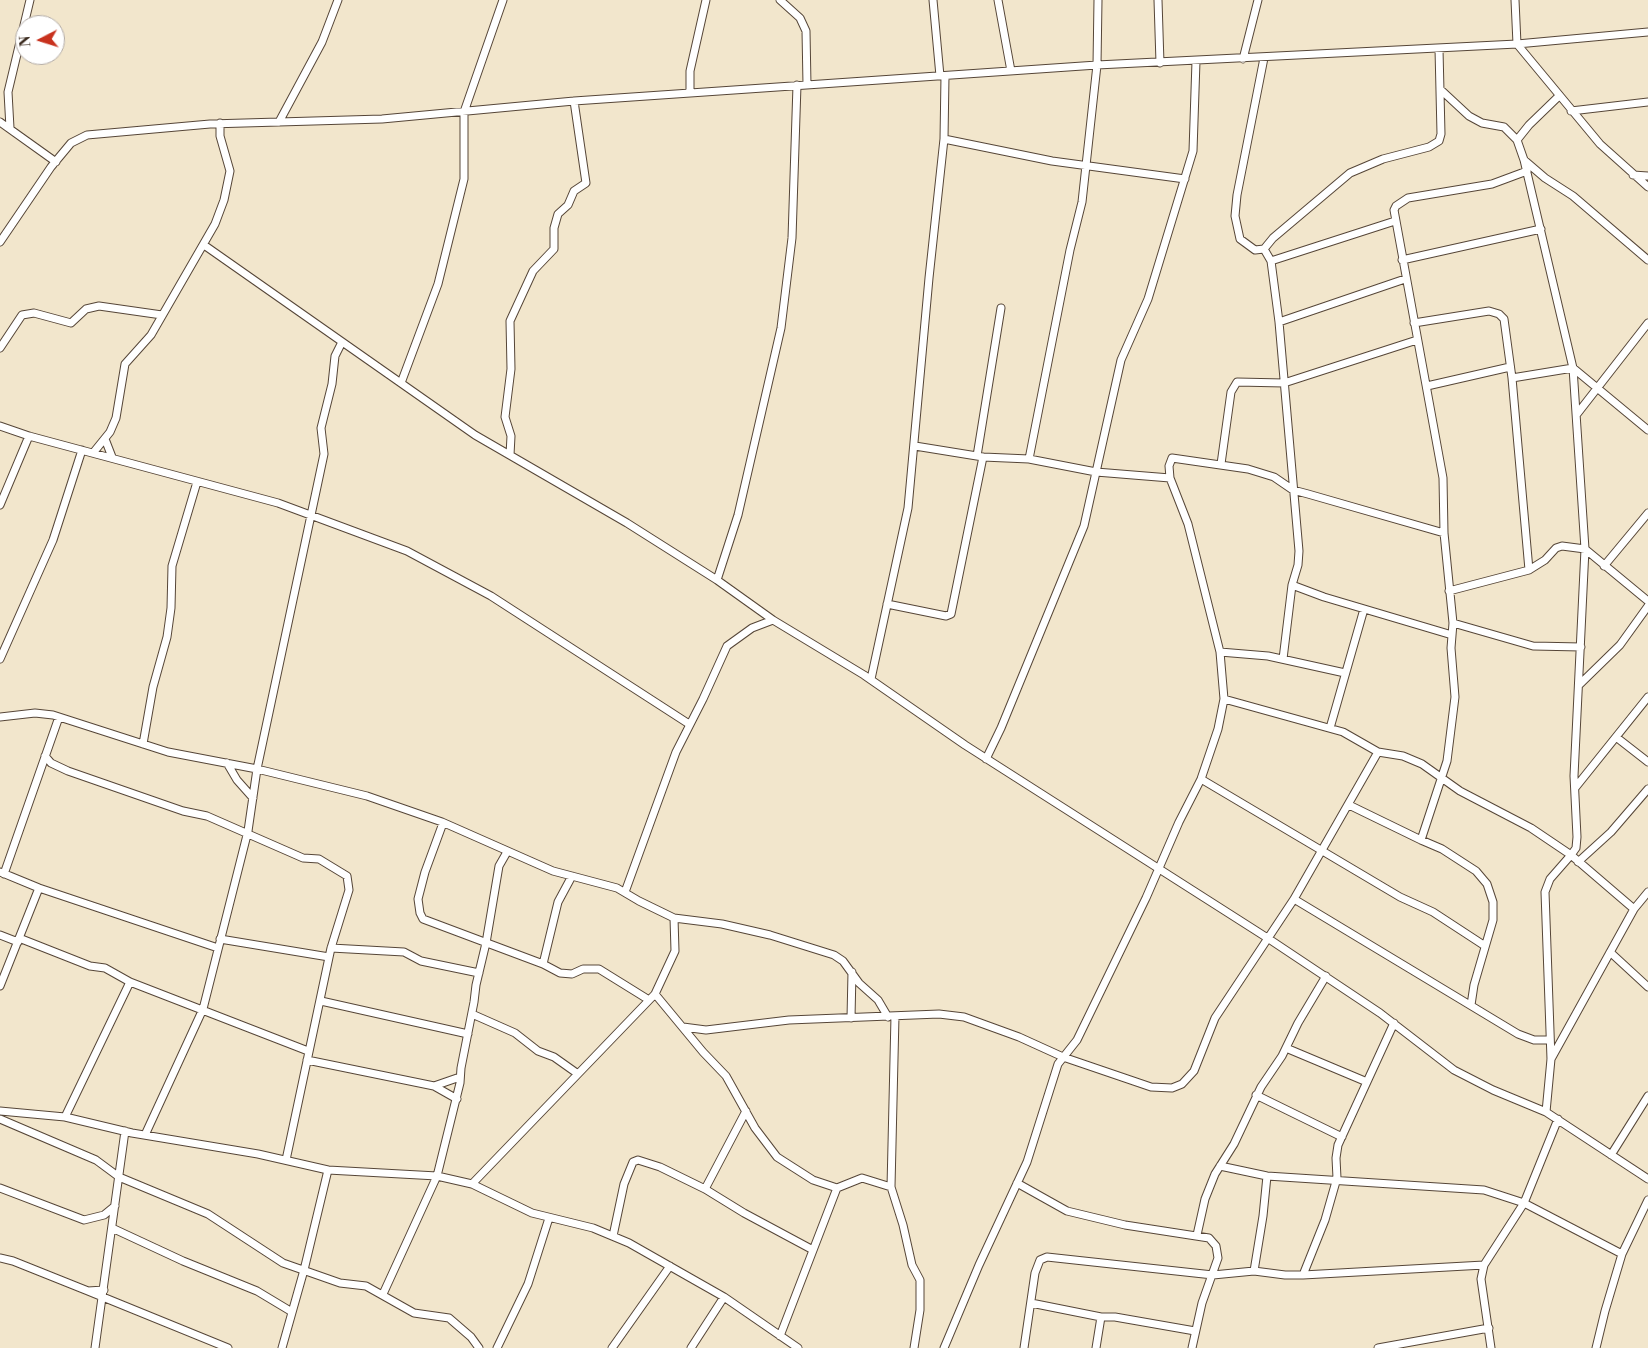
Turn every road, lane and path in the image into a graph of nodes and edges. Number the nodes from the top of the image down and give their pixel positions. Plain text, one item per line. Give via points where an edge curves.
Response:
1 (30, 0) edge
2 (338, 0) edge
3 (502, 0) edge
4 (706, 0) edge
5 (780, 0) edge
6 (934, 0) edge
7 (998, 0) edge
8 (1098, 0) edge
9 (1158, 0) edge
10 (1258, 0) edge
11 (1515, 0) edge
12 (1648, 32) edge
13 (1517, 44) junction
14 (1439, 48) junction
15 (1264, 58) junction
16 (1243, 59) junction
17 (1196, 61) junction
18 (1160, 62) junction
19 (1097, 65) junction
20 (1011, 71) junction
21 (943, 76) junction
22 (797, 85) junction
23 (807, 85) junction
24 (1441, 90) junction
25 (690, 93) junction
26 (1559, 96) junction
27 (574, 101) junction
28 (1648, 102) edge
29 (1571, 111) junction
30 (464, 112) junction
31 (0, 122) edge
32 (279, 122) junction
33 (220, 124) junction
34 (10, 128) junction
35 (944, 139) junction
36 (1517, 140) junction
37 (1524, 160) junction
38 (56, 162) junction
39 (1087, 166) junction
40 (1527, 171) junction
41 (1632, 175) junction
42 (1648, 176) edge
43 (1185, 179) junction
44 (1648, 187) edge
45 (1395, 221) junction
46 (1541, 229) junction
47 (0, 242) edge
48 (204, 245) junction
49 (1264, 249) junction
50 (1402, 260) junction
51 (1648, 260) edge
52 (1271, 261) junction
53 (1406, 279) junction
54 (1001, 308) dead end
55 (162, 315) junction
56 (1279, 322) junction
57 (1414, 323) junction
58 (1648, 323) edge
59 (1417, 340) junction
60 (342, 342) junction
61 (0, 348) edge
62 (1510, 367) junction
63 (1573, 368) junction
64 (1512, 378) junction
65 (401, 383) junction
66 (1284, 383) junction
67 (1427, 386) junction
68 (1597, 388) junction
69 (1577, 414) junction
70 (0, 426) edge
71 (1648, 430) edge
72 (29, 436) junction
73 (104, 439) junction
74 (915, 446) junction
75 (82, 450) junction
76 (93, 453) junction
77 (510, 455) junction
78 (112, 457) junction
79 (980, 457) junction
80 (1029, 459) junction
81 (1221, 464) junction
82 (1096, 472) junction
83 (1170, 478) junction
84 (197, 482) junction
85 (1294, 490) junction
86 (0, 505) edge
87 (1648, 513) edge
88 (311, 515) junction
89 (1444, 533) junction
90 (1585, 549) junction
91 (1604, 566) junction
92 (1529, 570) junction
93 (717, 580) junction
94 (1292, 585) junction
95 (1449, 590) junction
96 (1648, 601) edge
97 (887, 604) junction
98 (1648, 606) edge
99 (1364, 609) junction
100 (773, 620) junction
101 (1452, 623) junction
102 (1452, 634) junction
103 (1581, 647) junction
104 (1220, 652) junction
105 (0, 659) edge
106 (1283, 659) junction
107 (1345, 674) junction
108 (871, 679) junction
109 (1579, 685) junction
110 (1648, 697) edge
111 (1224, 699) junction
112 (0, 717) edge
113 (59, 717) junction
114 (689, 724) junction
115 (1330, 728) junction
116 (1616, 737) junction
117 (143, 744) junction
118 (1378, 752) junction
119 (45, 756) junction
120 (986, 759) junction
121 (227, 762) junction
122 (1648, 762) edge
123 (257, 769) junction
124 (1441, 778) junction
125 (1201, 779) junction
126 (1574, 788) junction
127 (1648, 789) edge
128 (253, 798) junction
129 (1349, 805) junction
130 (443, 823) junction
131 (247, 834) junction
132 (1421, 840) junction
133 (1320, 850) junction
134 (507, 852) junction
135 (1571, 856) junction
136 (1578, 862) junction
137 (1159, 870) junction
138 (2, 873) edge
139 (572, 876) junction
140 (39, 888) junction
141 (625, 892) junction
142 (1648, 892) edge
143 (1294, 899) junction
144 (1634, 909) junction
145 (674, 918) junction
146 (0, 935) edge
147 (220, 939) junction
148 (1269, 939) junction
149 (18, 940) junction
150 (486, 944) junction
151 (1485, 946) junction
152 (218, 948) junction
153 (331, 948) junction
154 (1610, 952) junction
155 (329, 957) junction
156 (543, 964) junction
157 (852, 972) junction
158 (479, 973) junction
159 (1326, 976) junction
160 (130, 982) junction
161 (0, 986) edge
162 (1648, 988) edge
163 (655, 994) junction
164 (649, 1000) junction
165 (320, 1001) junction
166 (1471, 1006) junction
167 (203, 1009) junction
168 (472, 1014) junction
169 (892, 1017) junction
170 (851, 1018) junction
171 (1394, 1023) junction
172 (683, 1027) junction
173 (468, 1034) junction
174 (1550, 1040) junction
175 (1286, 1048) junction
176 (308, 1051) junction
177 (1063, 1057) junction
178 (1551, 1059) junction
179 (307, 1060) junction
180 (578, 1074) junction
181 (460, 1077) junction
182 (1368, 1082) junction
183 (434, 1086) junction
184 (1256, 1096) junction
185 (1648, 1096) edge
186 (457, 1099) junction
187 (0, 1111) edge
188 (746, 1111) junction
189 (1546, 1112) junction
190 (65, 1117) junction
191 (0, 1119) edge
192 (1558, 1119) junction
193 (125, 1131) junction
194 (145, 1135) junction
195 (1342, 1137) junction
196 (1611, 1155) junction
197 (286, 1160) junction
198 (1220, 1166) junction
199 (328, 1170) junction
200 (437, 1176) junction
201 (1267, 1176) junction
202 (119, 1177) junction
203 (1337, 1178) junction
204 (1648, 1179) edge
205 (1017, 1183) junction
206 (472, 1184) junction
207 (891, 1187) junction
208 (0, 1188) edge
209 (837, 1188) junction
210 (705, 1189) junction
211 (1648, 1200) edge
212 (1524, 1203) junction
213 (115, 1206) junction
214 (548, 1218) junction
215 (112, 1228) junction
216 (1197, 1235) junction
217 (613, 1236) junction
218 (813, 1250) junction
219 (1622, 1254) junction
220 (0, 1258) edge
221 (1484, 1265) junction
222 (670, 1266) junction
223 (304, 1270) junction
224 (1254, 1271) junction
225 (1213, 1275) junction
226 (1303, 1275) junction
227 (104, 1290) junction
228 (88, 1291) junction
229 (384, 1294) junction
230 (724, 1297) junction
231 (103, 1298) junction
232 (1031, 1303) junction
233 (292, 1312) junction
234 (1101, 1317) junction
235 (1489, 1328) junction
236 (1195, 1332) junction
237 (780, 1336) junction
238 (1192, 1347) edge
239 (95, 1348) edge
240 (228, 1348) edge
241 (282, 1348) edge
242 (479, 1348) edge
243 (497, 1348) edge
244 (612, 1348) edge
245 (691, 1348) edge
246 (798, 1348) edge
247 (914, 1348) edge
248 (944, 1348) edge
249 (1024, 1348) edge
250 (1096, 1348) edge
251 (1201, 1348) edge
252 (1378, 1348) edge
253 (1491, 1348) edge
254 (1596, 1348) edge

1 - 34 street via 8,92
2 - 32 street via 322,42
3 - 30 street
4 - 25 street via 690,71
5 - 23 street via 800,18 806,31
6 - 21 street
7 - 20 street
8 - 19 street
9 - 18 street
10 - 16 street
11 - 13 street
12 - 13 street
13 - 14 street
13 - 26 street
14 - 15 street
14 - 24 street
15 - 16 street
15 - 49 street via 1235,216 1240,239 1255,250
16 - 17 street
17 - 18 street
17 - 43 street via 1193,151
18 - 19 street
19 - 20 street
19 - 39 street
20 - 21 street
21 - 23 street
21 - 35 street
22 - 23 street
22 - 25 street
22 - 93 street via 792,238 781,328 738,515
24 - 36 street via 1469,116 1482,123 1504,127
24 - 49 street via 1439,141 1350,173 1279,232
25 - 27 street
26 - 29 street
26 - 36 street
27 - 30 street
27 - 77 street via 586,183 574,191 568,205 558,214 554,250 532,271 510,321 511,369 505,416 511,436
28 - 29 street
29 - 41 street
30 - 32 street via 382,119
30 - 65 street via 462,193 438,284
31 - 34 street
32 - 33 street
33 - 38 street via 87,135 71,143
33 - 48 street via 229,180 216,224
34 - 38 street
35 - 39 street
35 - 74 street
36 - 37 street
37 - 40 street
37 - 51 street via 1574,196
38 - 47 street
39 - 43 street
39 - 80 street
40 - 45 street via 1492,184 1408,198 1396,206
40 - 46 street
41 - 42 street
41 - 44 street
43 - 82 street via 1148,299 1121,360
45 - 50 street
45 - 52 street
46 - 50 street
46 - 63 street
48 - 55 street
48 - 60 street
49 - 52 street
50 - 53 street
52 - 56 street
53 - 56 street
53 - 57 street
54 - 79 street
55 - 61 street via 99,306 86,309 72,322 34,313 22,315
55 - 73 street via 151,335 125,364 116,418
56 - 66 street
57 - 59 street
57 - 62 street via 1489,311 1499,314 1507,334
58 - 68 street
59 - 66 street
59 - 67 street
60 - 65 street
60 - 88 street via 336,356 321,428 324,454
62 - 64 street
62 - 67 street
63 - 64 street
63 - 68 street
63 - 69 street
64 - 92 street
65 - 77 street via 475,435
66 - 81 street via 1237,382 1232,386
66 - 85 street
67 - 89 street via 1443,478
68 - 69 street
68 - 71 street
69 - 90 street
70 - 72 street
72 - 75 street
72 - 86 street
73 - 76 street
73 - 78 street
74 - 79 street
74 - 97 street via 908,508
75 - 76 street
75 - 105 street via 53,540
76 - 78 street
77 - 93 street
78 - 84 street
79 - 80 street
79 - 97 street via 952,614 946,616
80 - 82 street
81 - 83 street via 1172,458
81 - 85 street via 1274,477
82 - 83 street
82 - 120 street via 1074,554
83 - 104 street via 1188,524
84 - 88 street
84 - 117 street via 172,566 167,637 153,687
85 - 89 street
85 - 94 street via 1299,551
87 - 91 street
88 - 114 street via 408,551 491,596
88 - 123 street
89 - 95 street
90 - 91 street
90 - 92 street via 1556,548
90 - 103 street
91 - 96 street
92 - 95 street
93 - 100 street
94 - 99 street
94 - 106 street
95 - 101 street
97 - 108 street
98 - 109 street via 1620,645
99 - 102 street
99 - 107 street
100 - 108 street
100 - 114 street via 752,628 726,646
101 - 102 street
101 - 103 street via 1533,646
102 - 124 street via 1454,705 1447,761
103 - 109 street
104 - 106 street
104 - 111 street
106 - 107 street
107 - 115 street
108 - 120 street
109 - 126 street
110 - 116 street
111 - 115 street
111 - 125 street via 1218,729
112 - 113 street via 35,713
113 - 117 street
113 - 119 street
114 - 141 street
115 - 118 street via 1358,739
116 - 122 street
116 - 126 street
117 - 121 street via 168,752
118 - 124 street via 1403,756 1422,764
118 - 129 street
119 - 131 street via 51,763 68,771 183,811 207,816
119 - 138 street
120 - 137 street
121 - 123 street
121 - 128 street
123 - 128 street
123 - 130 street via 347,790
124 - 132 street
124 - 135 street via 1532,828
125 - 133 street
125 - 137 street
126 - 135 street via 1577,837
127 - 136 street via 1611,832
128 - 131 street
129 - 132 street
129 - 133 street
130 - 134 street
130 - 150 street via 418,899 420,913 425,920
131 - 147 street
131 - 153 street via 303,858 319,859 347,876 349,890
132 - 151 street via 1476,871 1487,884 1493,902
133 - 143 street
133 - 151 street via 1400,897 1434,912
134 - 139 street via 553,872
134 - 150 street via 499,866
135 - 136 street
135 - 174 street via 1550,879 1545,892
136 - 144 street
137 - 148 street
137 - 177 street via 1077,1040
138 - 140 street
139 - 141 street
139 - 156 street via 558,902
140 - 149 street
140 - 152 street
141 - 145 street via 638,902
142 - 144 street
143 - 148 street
143 - 166 street
144 - 154 street
145 - 157 street via 722,924 834,954
145 - 163 street via 675,951
146 - 149 street
147 - 152 street
147 - 155 street
148 - 159 street
148 - 177 street via 1215,1018 1194,1071 1182,1084 1172,1088 1151,1087
149 - 160 street via 90,966 105,968
149 - 161 street
150 - 156 street
150 - 158 street
151 - 166 street
152 - 167 street
153 - 155 street
153 - 158 street via 404,952 421,961
154 - 162 street
154 - 178 street
155 - 165 street
156 - 164 street via 565,974 599,969
157 - 169 street
157 - 170 street
158 - 168 street
159 - 171 street
159 - 175 street
160 - 167 street
160 - 190 street
163 - 164 street
163 - 172 street
164 - 180 street
165 - 173 street
165 - 176 street
166 - 174 street via 1528,1038
167 - 176 street
167 - 194 street
168 - 173 street
168 - 180 street via 515,1034
169 - 170 street
169 - 177 street via 939,1014 964,1018
169 - 207 street
170 - 172 street via 789,1020 706,1030
171 - 182 street
171 - 189 street via 1468,1078
172 - 188 street via 726,1076
173 - 181 street
174 - 178 street
175 - 182 street
175 - 184 street
176 - 179 street
177 - 205 street
178 - 189 street
179 - 183 street
179 - 197 street
180 - 206 street
181 - 183 street
181 - 186 street
182 - 195 street
183 - 186 street
184 - 195 street
184 - 198 street
185 - 196 street
186 - 200 street
187 - 190 street
188 - 209 street via 777,1157 813,1180
188 - 210 street
189 - 192 street
190 - 193 street
191 - 202 street via 96,1160
192 - 196 street
192 - 212 street
193 - 194 street
193 - 202 street
194 - 197 street
195 - 203 street via 1336,1158
196 - 204 street
197 - 199 street
198 - 201 street
198 - 216 street via 1205,1199
199 - 200 street
199 - 223 street
200 - 206 street
200 - 229 street
201 - 203 street
201 - 224 street
202 - 213 street
202 - 223 street via 208,1214 283,1263
203 - 212 street via 1484,1190
203 - 226 street via 1326,1220
205 - 216 street via 1067,1211 1125,1225
205 - 248 street
206 - 214 street via 532,1214
207 - 209 street via 862,1178
207 - 247 street via 912,1264 920,1280 920,1310
208 - 213 street via 84,1220 104,1214
209 - 218 street
210 - 217 street via 660,1167 644,1161 633,1162 624,1184
210 - 218 street
211 - 219 street
212 - 219 street
212 - 221 street
213 - 215 street
214 - 217 street
214 - 243 street via 528,1284
215 - 227 street
215 - 233 street via 183,1262 257,1291
216 - 225 street via 1209,1238 1216,1246 1218,1258
217 - 222 street
218 - 237 street
219 - 254 street
220 - 228 street via 13,1260
221 - 226 street
221 - 235 street via 1481,1280
222 - 230 street
222 - 244 street
223 - 229 street
223 - 233 street
224 - 225 street
224 - 226 street
225 - 232 street via 1047,1256 1040,1260 1035,1273
225 - 236 street
227 - 228 street
227 - 231 street
228 - 231 street
229 - 242 street via 414,1313 449,1318 472,1337
230 - 237 street
230 - 245 street
231 - 239 street
231 - 240 street
232 - 234 street
232 - 249 street
233 - 241 street
234 - 236 street
234 - 250 street
235 - 252 street
235 - 253 street
236 - 238 street
237 - 246 street
238 - 251 street

